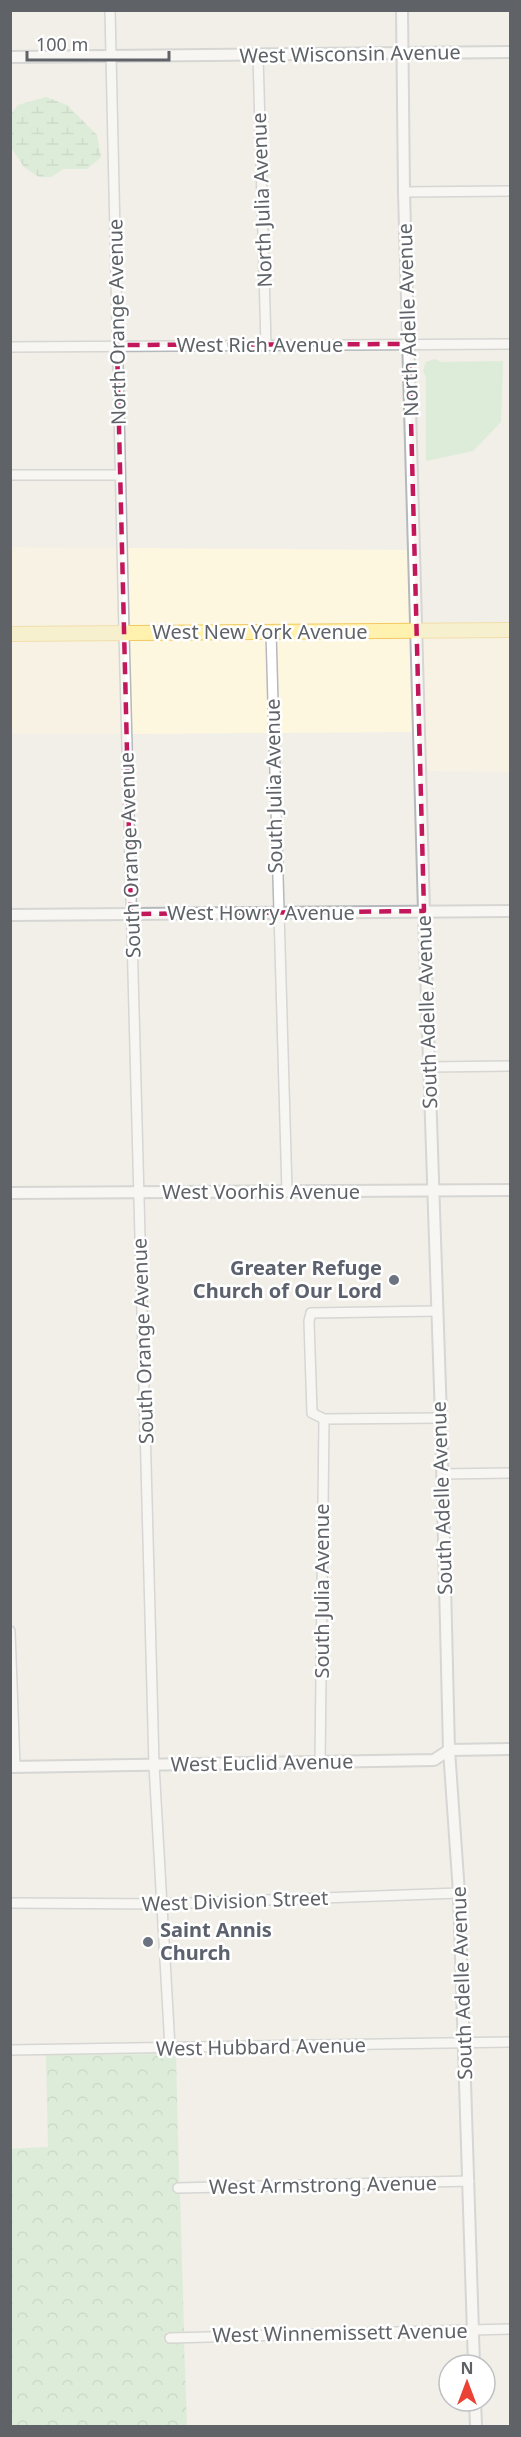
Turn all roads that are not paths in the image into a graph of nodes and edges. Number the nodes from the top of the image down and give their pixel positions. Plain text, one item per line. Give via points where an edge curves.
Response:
1 (110, 10) edge
2 (402, 10) edge
3 (510, 52) edge
4 (403, 53) junction
5 (258, 55) junction
6 (111, 56) junction
7 (10, 57) edge
8 (510, 191) edge
9 (404, 192) junction
10 (409, 344) junction
11 (510, 344) edge
12 (117, 345) junction
13 (266, 345) junction
14 (10, 346) edge
15 (10, 475) edge
16 (120, 475) junction
17 (416, 630) junction
18 (510, 630) edge
19 (271, 632) junction
20 (124, 633) junction
21 (10, 634) edge
22 (424, 911) junction
23 (510, 911) edge
24 (278, 912) junction
25 (131, 914) junction
26 (10, 915) edge
27 (510, 1066) edge
28 (430, 1067) junction
29 (510, 1190) edge
30 (434, 1191) junction
31 (139, 1192) junction
32 (286, 1192) junction
33 (10, 1193) edge
34 (436, 1311) junction
35 (441, 1418) junction
36 (324, 1419) junction
37 (510, 1473) edge
38 (442, 1474) junction
39 (10, 1631) edge
40 (510, 1749) edge
41 (448, 1750) junction
42 (321, 1763) junction
43 (154, 1765) junction
44 (13, 1767) edge
45 (459, 1893) junction
46 (10, 1904) edge
47 (162, 1904) junction
48 (510, 2042) edge
49 (465, 2043) junction
50 (170, 2048) junction
51 (10, 2050) edge
52 (468, 2181) junction
53 (178, 2188) dead end
54 (510, 2329) edge
55 (473, 2330) junction
56 (170, 2337) dead end
57 (474, 2353) edge

1 - 6 street, North Orange Avenue
2 - 4 street, North Adelle Avenue
3 - 4 street, West Wisconsin Avenue
4 - 5 street, West Wisconsin Avenue
4 - 9 street, North Adelle Avenue
5 - 6 street, West Wisconsin Avenue
5 - 13 street, North Julia Avenue
6 - 7 street, West Wisconsin Avenue
6 - 12 street, North Orange Avenue
8 - 9 street
9 - 10 street, North Adelle Avenue
10 - 11 street, West Rich Avenue
10 - 13 street, West Rich Avenue
10 - 17 street, North Adelle Avenue
12 - 13 street, West Rich Avenue
12 - 14 street, West Rich Avenue
12 - 16 street, North Orange Avenue
15 - 16 street
16 - 20 street, North Orange Avenue
17 - 18 main road, West New York Avenue
17 - 19 main road, West New York Avenue
17 - 22 street, South Adelle Avenue
19 - 20 main road, West New York Avenue
19 - 24 street, South Julia Avenue
20 - 21 main road, West New York Avenue
20 - 25 street, South Orange Avenue
22 - 23 street, West Howry Avenue
22 - 24 street, West Howry Avenue
22 - 28 street, South Adelle Avenue
24 - 25 street, West Howry Avenue
24 - 32 street, South Julia Avenue
25 - 26 street, West Howry Avenue
25 - 31 street, South Orange Avenue
27 - 28 street
28 - 30 street, South Adelle Avenue
29 - 30 street, West Voorhis Avenue
30 - 32 street, West Voorhis Avenue
30 - 34 street, South Adelle Avenue
31 - 32 street, West Voorhis Avenue
31 - 33 street, West Voorhis Avenue
31 - 43 street, South Orange Avenue
34 - 35 street, South Adelle Avenue
34 - 36 street via 312,1313 312,1413
35 - 36 street
35 - 38 street, South Adelle Avenue
36 - 42 street, South Julia Avenue
37 - 38 street
38 - 41 street, South Adelle Avenue
39 - 44 street
40 - 41 street, West Euclid Avenue
41 - 42 street, West Euclid Avenue via 434,1760
41 - 45 street, South Adelle Avenue
42 - 43 street, West Euclid Avenue
43 - 44 street, West Euclid Avenue
43 - 47 street, South Orange Avenue
45 - 47 street, West Division Street
45 - 49 street, South Adelle Avenue
46 - 47 street, West Division Street
47 - 50 street, South Orange Avenue
48 - 49 street, West Hubbard Avenue
49 - 50 street, West Hubbard Avenue
49 - 52 street, South Adelle Avenue
50 - 51 street, West Hubbard Avenue
52 - 53 street, West Armstrong Avenue
52 - 55 street, South Adelle Avenue
54 - 55 street, West Winnemissett Avenue
55 - 56 street, West Winnemissett Avenue
55 - 57 street, South Adelle Avenue

